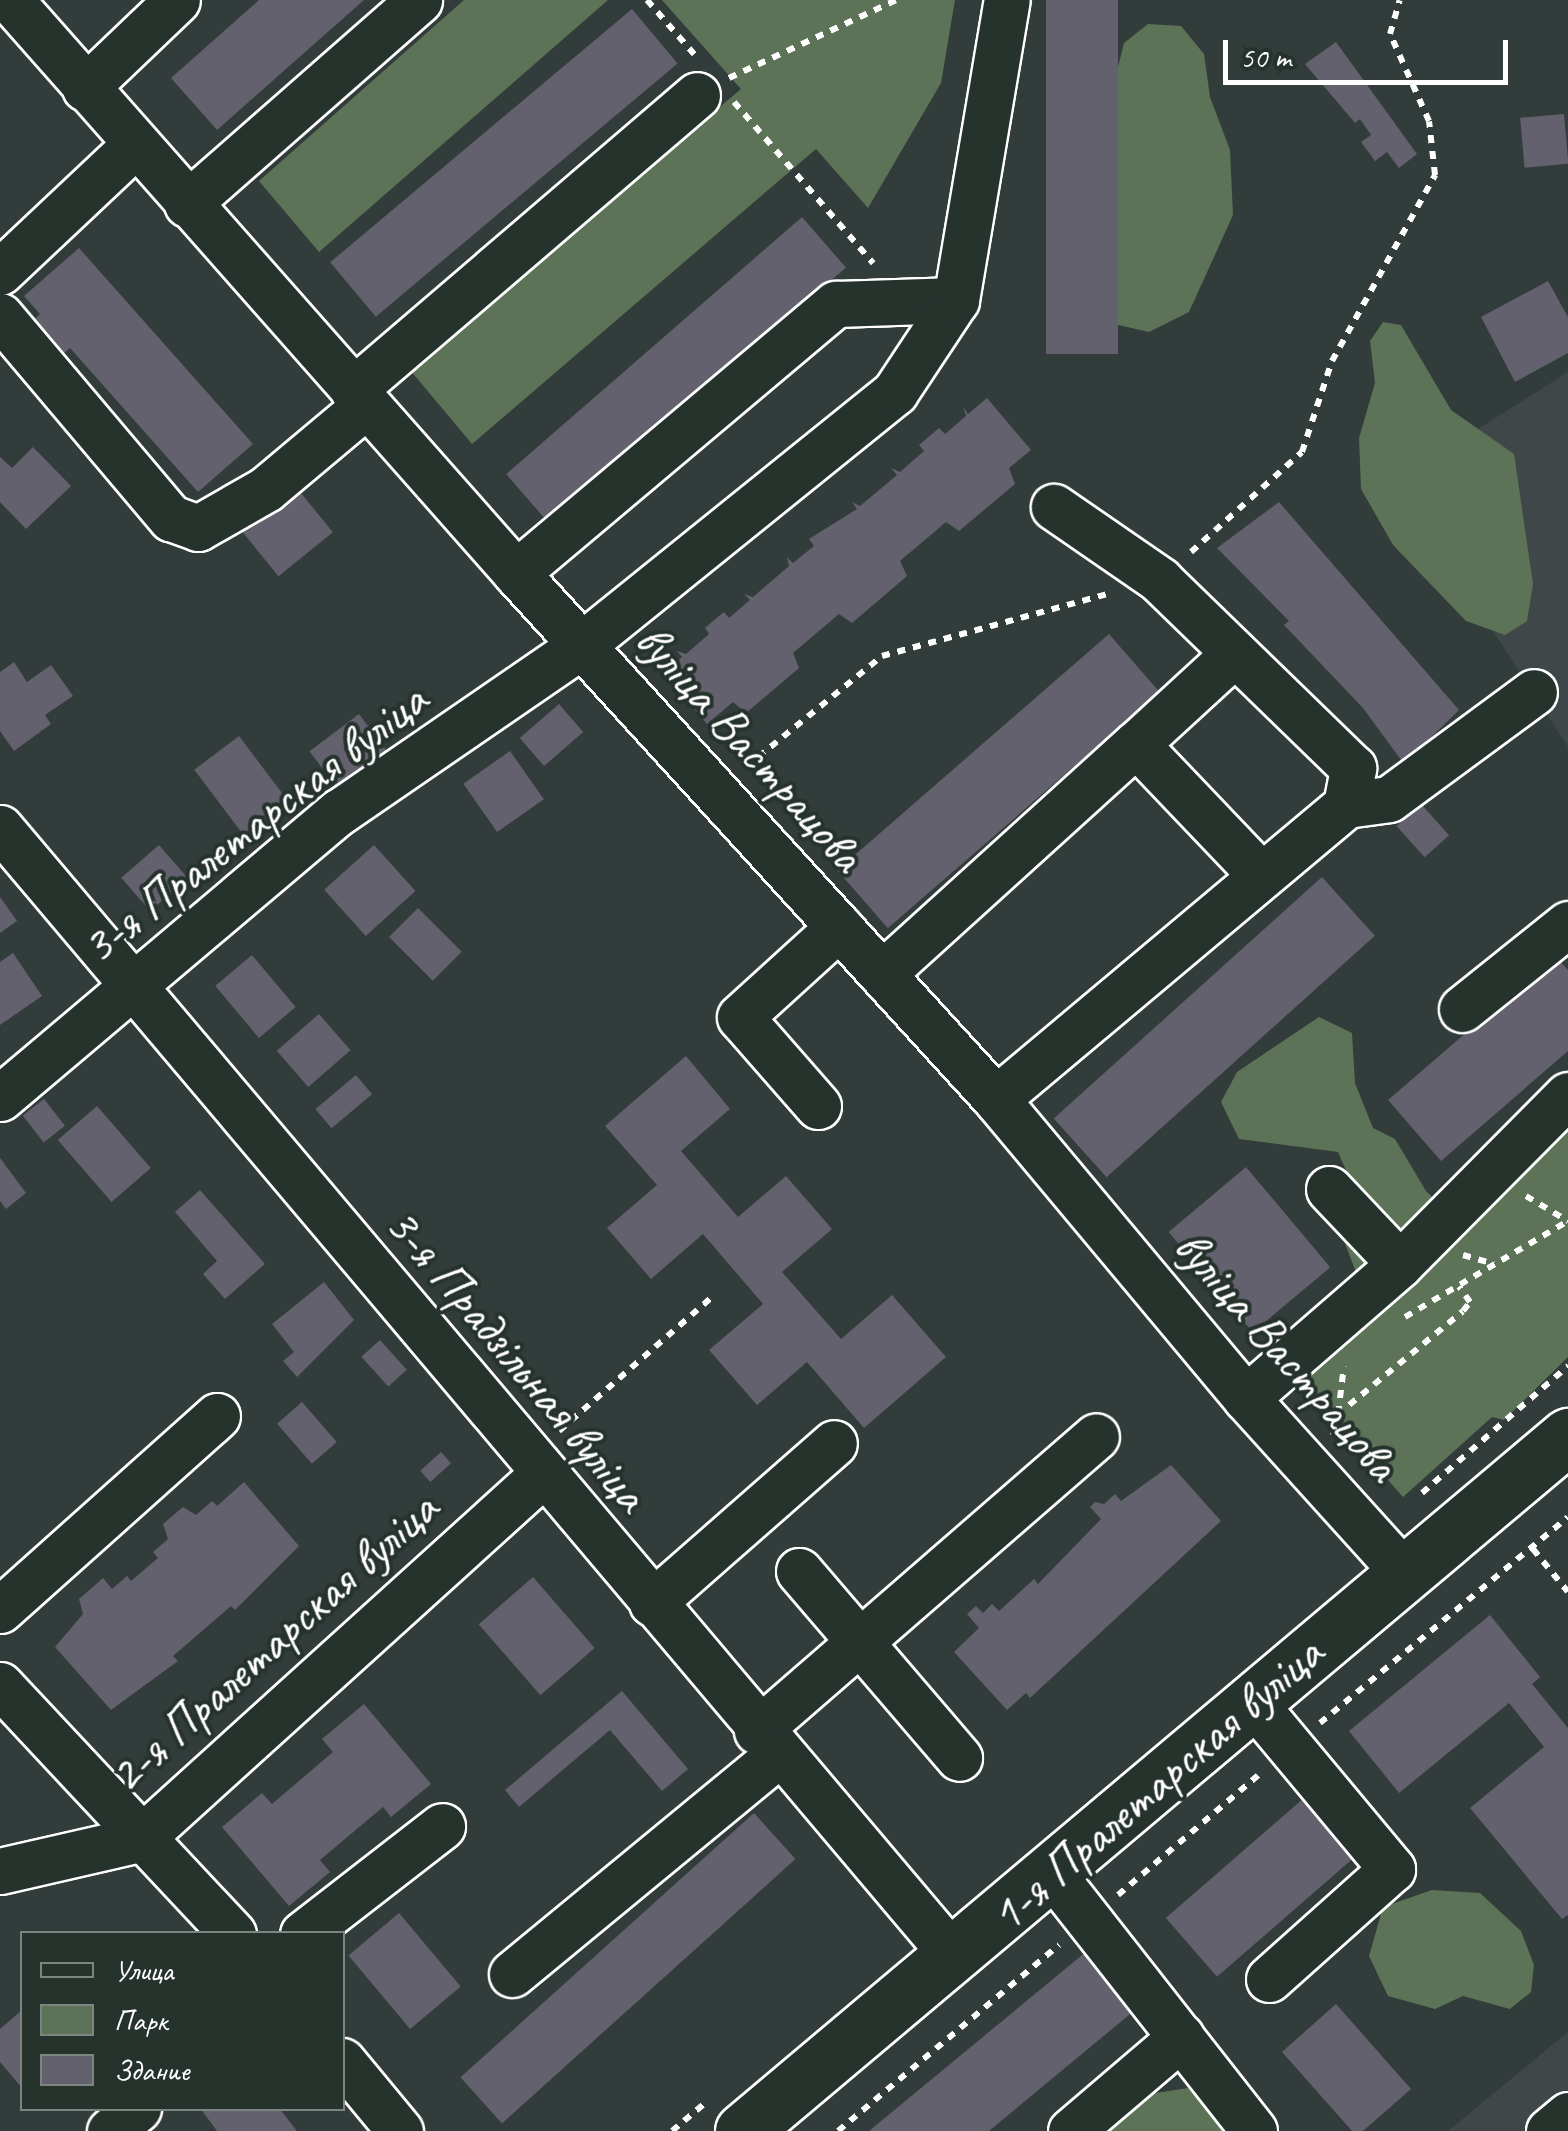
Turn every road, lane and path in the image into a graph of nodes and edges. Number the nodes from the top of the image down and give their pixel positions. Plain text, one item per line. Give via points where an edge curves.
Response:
1 (10, 0) edge
2 (177, 0) edge
3 (419, 0) edge
4 (647, 0) edge
5 (896, 0) edge
6 (1007, 0) edge
7 (1400, 0) edge
8 (86, 88) junction
9 (708, 89) junction
10 (135, 144) junction
11 (187, 204) junction
12 (0, 272) edge
13 (956, 300) junction
14 (906, 302) junction
15 (0, 316) edge
16 (360, 398) junction
17 (1054, 507) dead end
18 (516, 572) junction
19 (1160, 580) junction
20 (583, 644) junction
21 (1236, 653) junction
22 (1534, 692) dead end
23 (1136, 744) junction
24 (716, 792) junction
25 (1346, 805) junction
26 (0, 828) edge
27 (1260, 874) junction
28 (1568, 924) edge
29 (839, 927) junction
30 (882, 974) junction
31 (131, 990) junction
32 (1462, 1009) dead end
33 (1568, 1095) edge
34 (0, 1098) edge
35 (996, 1099) junction
36 (818, 1106) dead end
37 (1328, 1189) dead end
38 (1568, 1222) edge
39 (1400, 1264) junction
40 (1459, 1286) junction
41 (712, 1296) dead end
42 (1394, 1324) dead end
43 (1246, 1398) junction
44 (217, 1416) dead end
45 (1096, 1436) dead end
46 (1568, 1436) edge
47 (834, 1443) dead end
48 (535, 1465) junction
49 (1323, 1483) junction
50 (1568, 1518) edge
51 (1533, 1548) junction
52 (798, 1571) dead end
53 (1403, 1572) junction
54 (1568, 1592) edge
55 (652, 1603) junction
56 (0, 1610) edge
57 (860, 1642) junction
58 (0, 1685) edge
59 (1252, 1701) junction
60 (768, 1743) junction
61 (1293, 1746) junction
62 (959, 1758) dead end
63 (442, 1826) dead end
64 (140, 1839) junction
65 (0, 1871) edge
66 (1051, 1872) junction
67 (1088, 1920) junction
68 (230, 1931) edge
69 (307, 1931) edge
70 (954, 1957) junction
71 (512, 1974) dead end
72 (1269, 1979) dead end
73 (1181, 2037) junction
74 (345, 2066) edge
75 (134, 2111) edge
76 (1568, 2114) edge
77 (384, 2125) edge
78 (758, 2127) edge
79 (110, 2131) edge
80 (838, 2131) edge
81 (1071, 2131) edge
82 (1254, 2131) edge
83 (1549, 2131) edge

1 - 8 street, вуліца Вастрацова
2 - 8 street
3 - 11 street
4 - 9 path
5 - 9 path
6 - 13 street
7 - 19 path via 1390,34 1428,121 1435,175 1332,361 1302,452
8 - 10 street, вуліца Вастрацова
9 - 14 path
9 - 16 street
10 - 11 street, вуліца Вастрацова
10 - 12 street
11 - 16 street, вуліца Вастрацова
13 - 14 street
13 - 20 street, 3-я Пралетарская вуліца via 895,392
14 - 18 street via 836,304
15 - 16 street via 172,518 198,528 266,488
16 - 18 street, вуліца Вастрацова
17 - 19 street
18 - 20 street, вуліца Вастрацова
19 - 21 street
19 - 24 path via 882,656
20 - 24 street, вуліца Вастрацова
20 - 31 street, 3-я Пралетарская вуліца via 339,812
21 - 23 street
21 - 25 street via 1352,768
22 - 25 street via 1389,799
23 - 27 street
23 - 30 street
24 - 29 street, вуліца Вастрацова
25 - 27 street
26 - 31 street, 3-я Прадзільная вуліца
27 - 35 street
28 - 32 street
29 - 30 street, вуліца Вастрацова
29 - 36 street via 740,1017
30 - 35 street, вуліца Вастрацова
31 - 34 street, 3-я Пралетарская вуліца
31 - 48 street, 3-я Прадзільная вуліца
33 - 39 street
35 - 43 street, вуліца Вастрацова
37 - 39 street
38 - 40 path
39 - 43 street
40 - 42 path
40 - 49 path via 1470,1302 1463,1311 1338,1415
41 - 48 path
43 - 49 street, вуліца Вастрацова
44 - 56 street
45 - 57 street
46 - 53 main road, 1-я Пралетарская вуліца
47 - 55 street
48 - 55 street, 3-я Прадзільная вуліца
48 - 64 street, 2-я Пралетарская вуліца
49 - 53 street, вуліца Вастрацова
50 - 51 path
51 - 54 path
51 - 61 path
52 - 57 street
53 - 59 main road, 1-я Пралетарская вуліца
55 - 60 street, 3-я Прадзільная вуліца
57 - 60 street
57 - 62 street
58 - 64 street
59 - 61 street
59 - 66 main road, 1-я Пралетарская вуліца
60 - 70 street, 3-я Прадзільная вуліца
60 - 71 street
61 - 67 path
61 - 72 street via 1392,1869
63 - 69 street
64 - 65 street, 2-я Пралетарская вуліца
64 - 68 street
66 - 67 street
66 - 70 main road, 1-я Пралетарская вуліца
67 - 73 street
67 - 80 path
70 - 78 main road, 1-я Пралетарская вуліца
73 - 81 street
73 - 82 street
74 - 77 street
75 - 79 street
76 - 83 street

